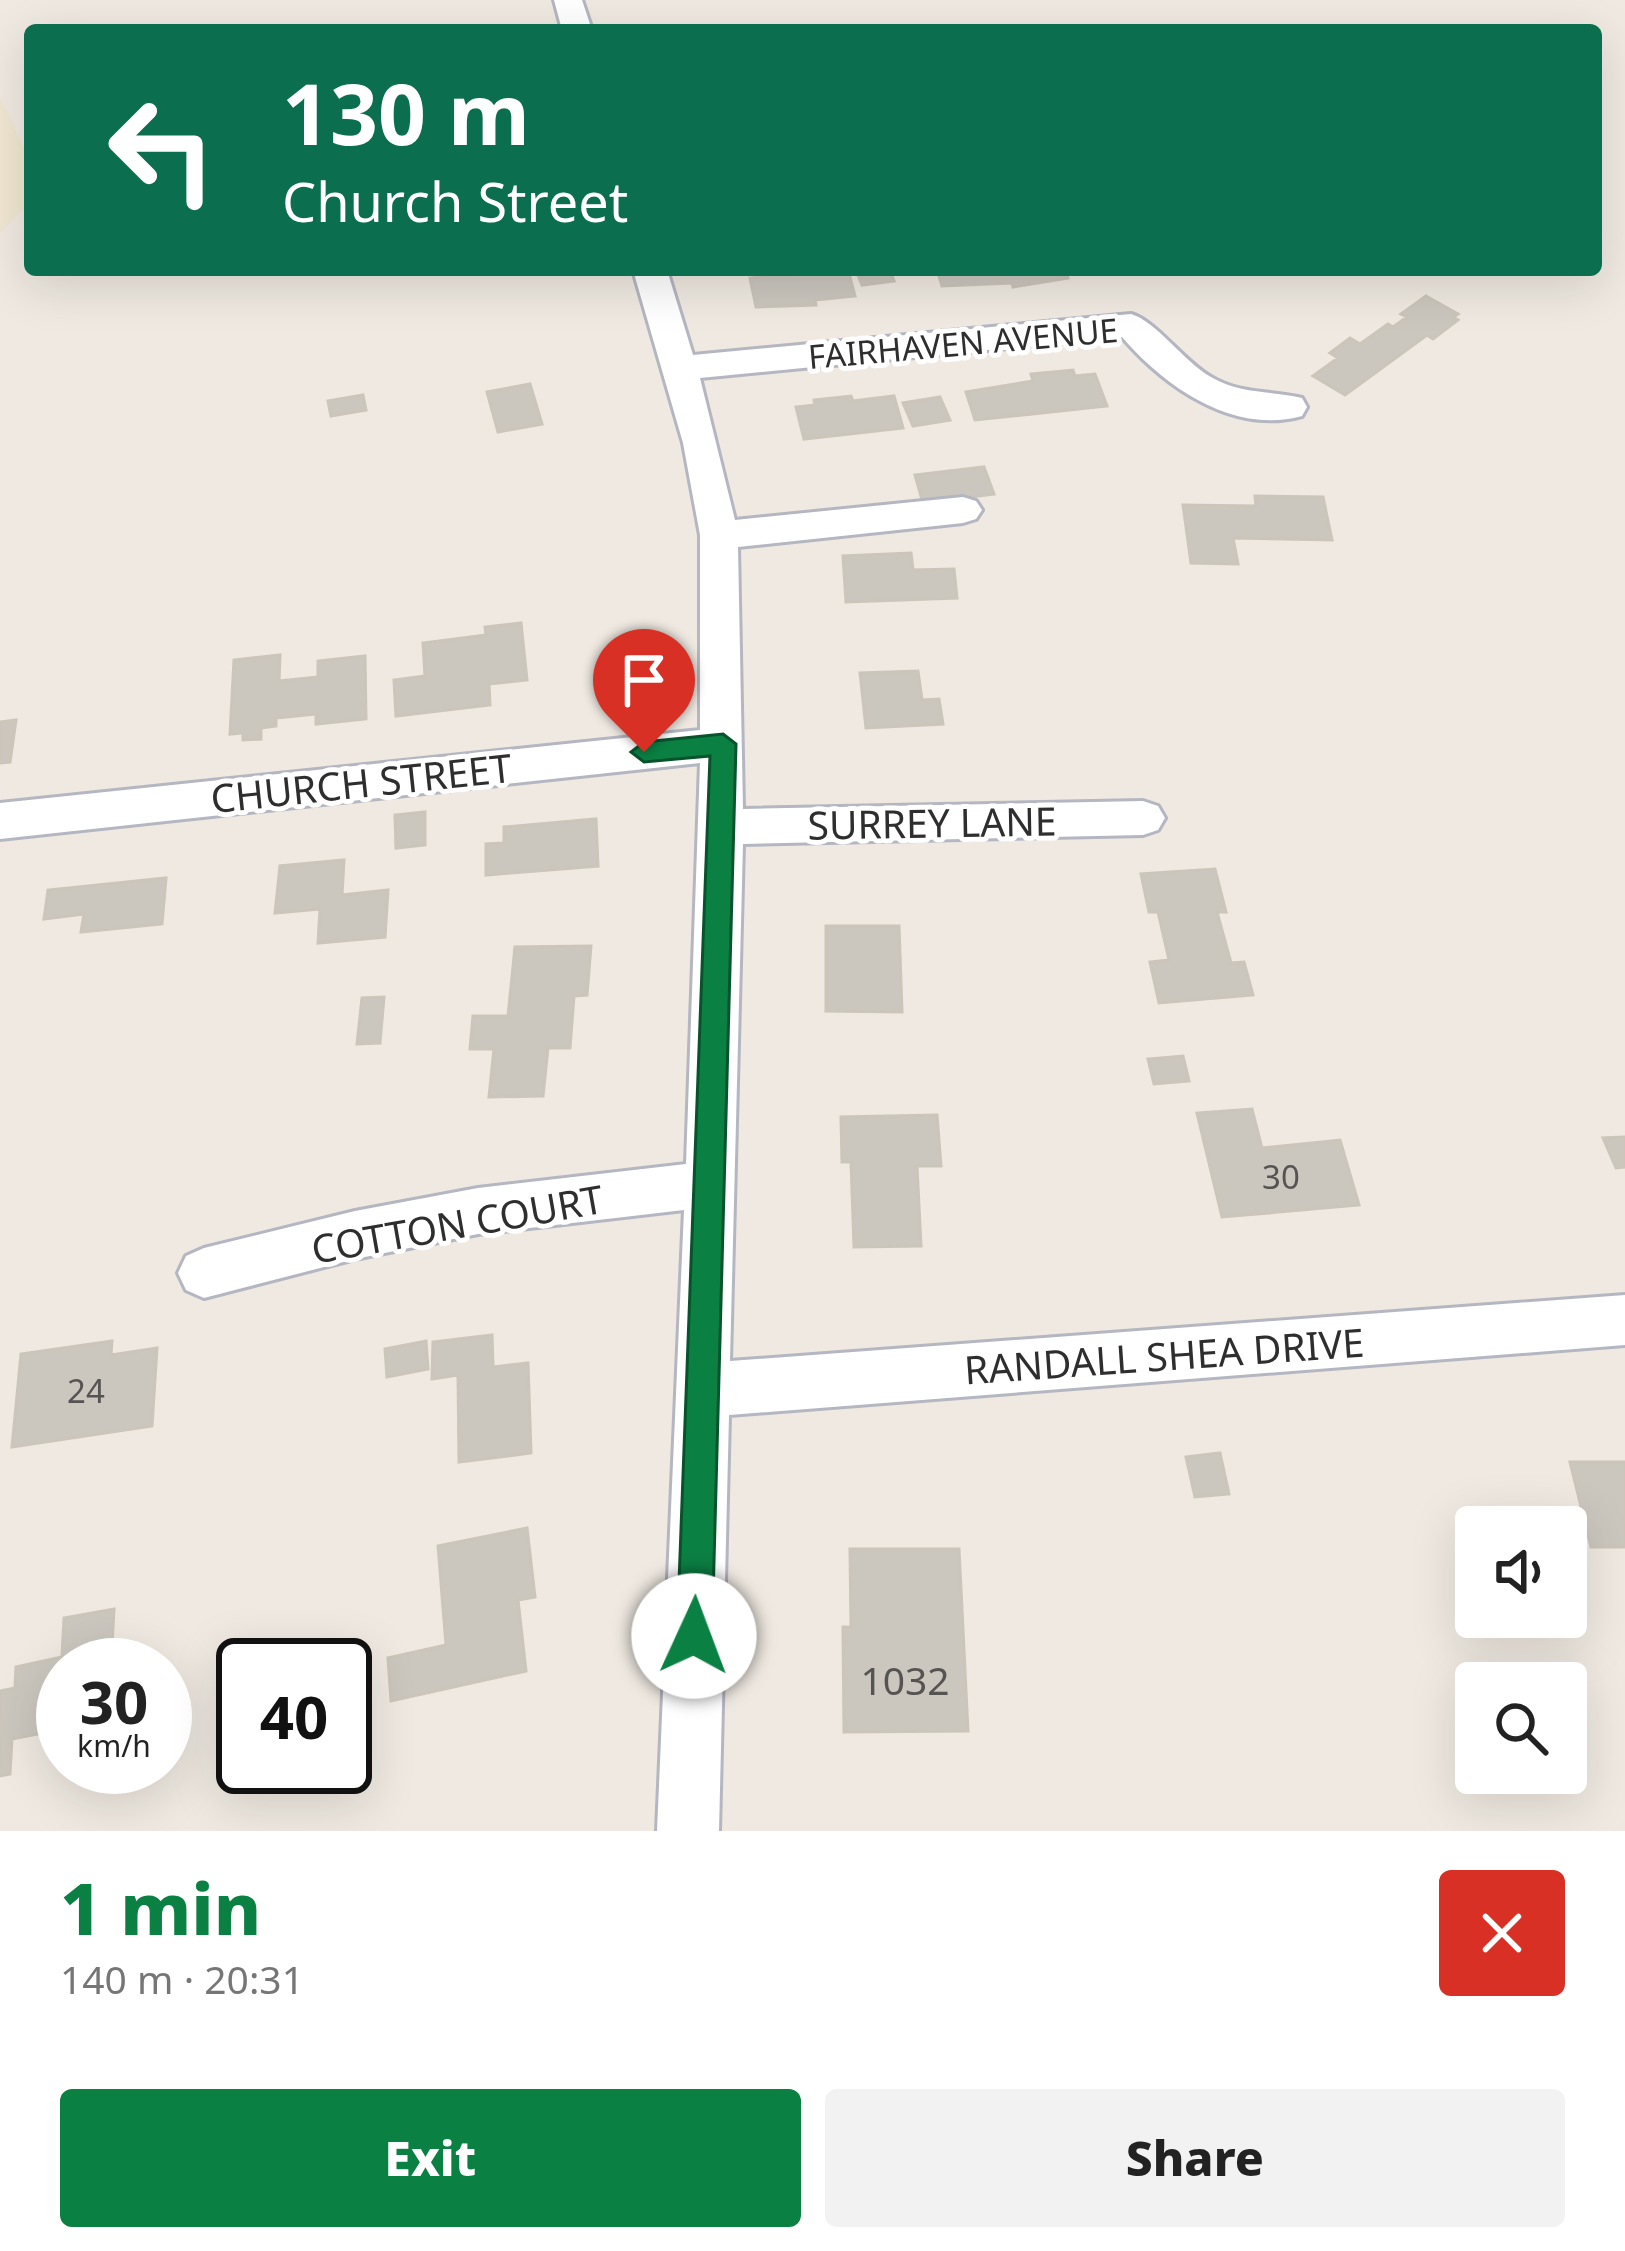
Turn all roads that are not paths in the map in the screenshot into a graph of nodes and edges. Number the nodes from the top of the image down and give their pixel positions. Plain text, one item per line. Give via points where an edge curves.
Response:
1 (652, 276) edge
2 (680, 368) junction
3 (1289, 407) dead end
4 (963, 510) dead end
5 (719, 535) junction
6 (723, 744) junction
7 (1143, 818) dead end
8 (0, 821) edge
9 (722, 827) junction
10 (712, 1184) junction
11 (204, 1273) dead end
12 (1625, 1320) edge
13 (703, 1390) junction
14 (677, 1829) edge

1 - 2 street
2 - 3 street, FAIRHAVEN AVENUE via 1131,325 1202,390 1256,409
2 - 5 street
4 - 5 street
5 - 6 street
6 - 8 street, CHURCH STREET
6 - 9 street
7 - 9 street, SURREY LANE
9 - 10 street
10 - 11 street, COTTON COURT via 478,1211
10 - 13 street
12 - 13 street, RANDALL SHEA DRIVE
13 - 14 street

